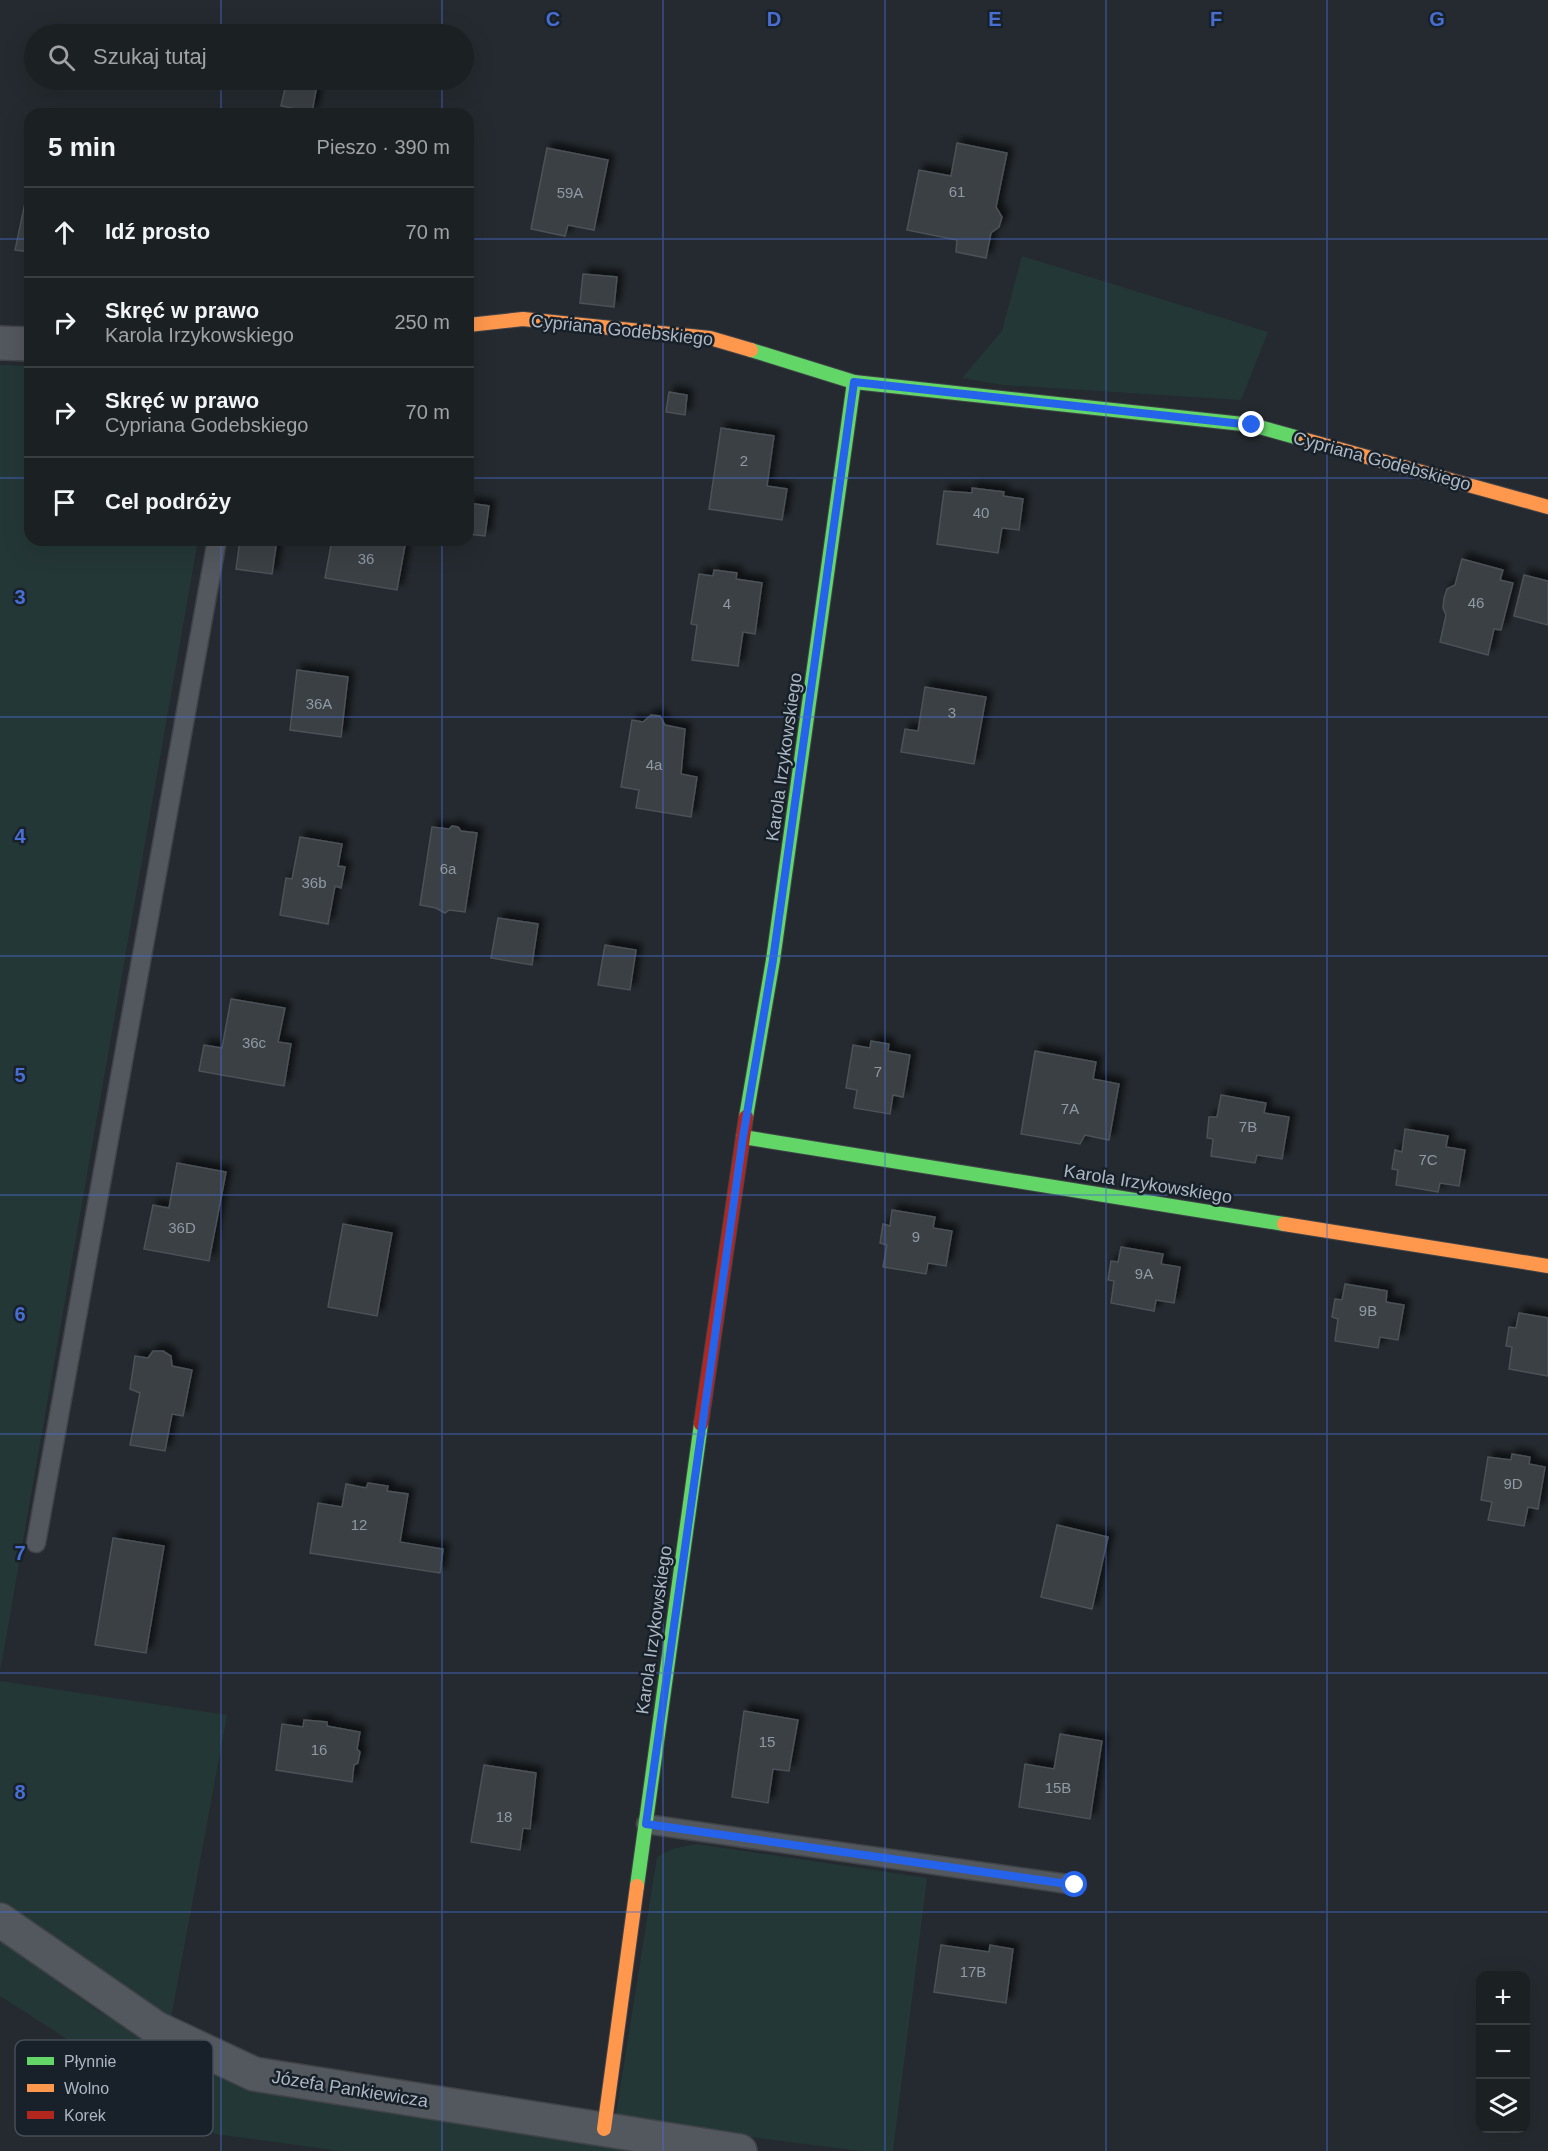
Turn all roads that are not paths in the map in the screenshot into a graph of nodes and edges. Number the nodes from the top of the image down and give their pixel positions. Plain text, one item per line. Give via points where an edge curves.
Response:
1 (474, 324) edge
2 (0, 343) edge
3 (24, 344) edge
4 (854, 382) junction
5 (1548, 507) edge
6 (216, 546) edge
7 (743, 1137) junction
8 (1548, 1266) edge
9 (36, 1543) dead end
10 (646, 1824) junction
11 (1075, 1885) dead end
12 (0, 1920) edge
13 (182, 2040) edge
14 (213, 2055) edge
15 (604, 2129) junction
16 (740, 2151) edge

1 - 4 street, Cypriana Godebskiego via 524,319 710,338
2 - 3 street
4 - 5 street, Cypriana Godebskiego via 1252,425
4 - 7 street, Karola Irzykowskiego via 775,949
6 - 9 lane
7 - 8 street, Karola Irzykowskiego
7 - 10 street, Karola Irzykowskiego
10 - 11 lane
10 - 15 street, Karola Irzykowskiego
12 - 13 street, Józefa Pankiewicza via 156,2028
14 - 15 street, Józefa Pankiewicza via 254,2074
15 - 16 street, Józefa Pankiewicza

